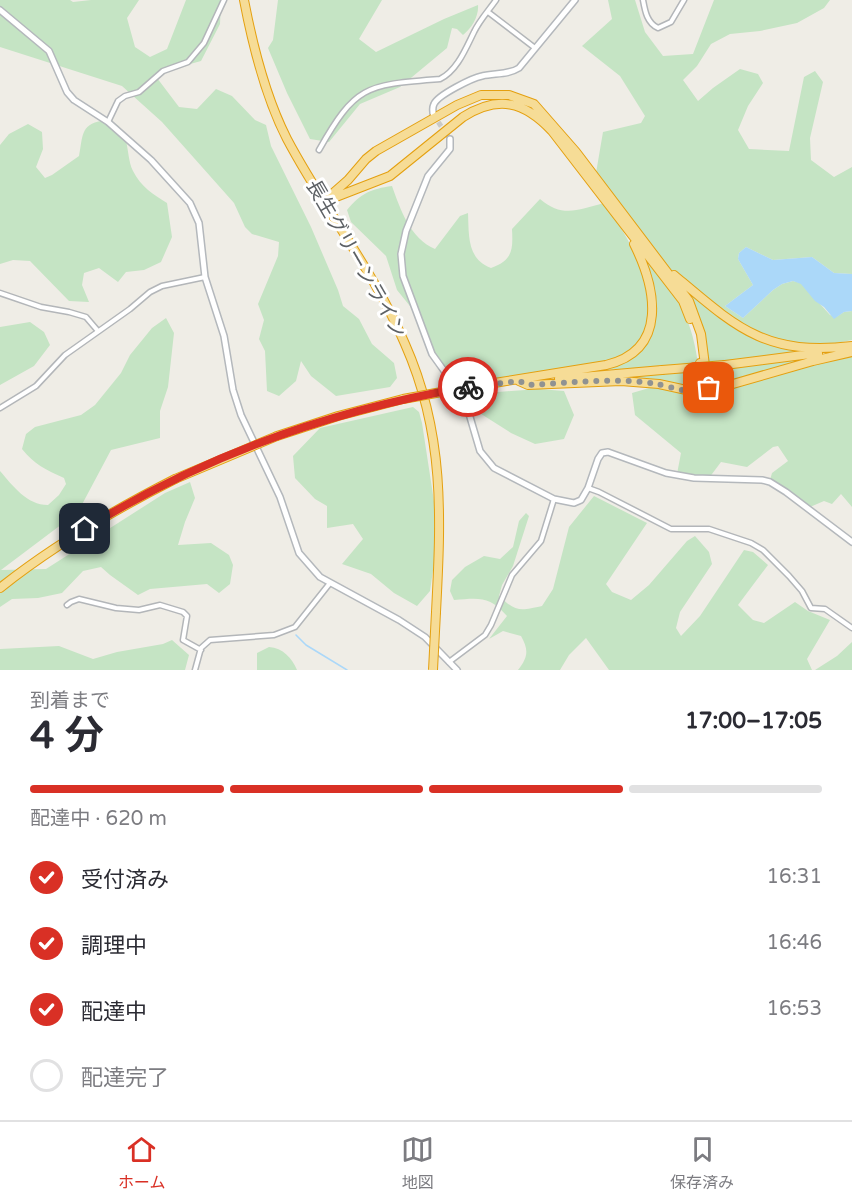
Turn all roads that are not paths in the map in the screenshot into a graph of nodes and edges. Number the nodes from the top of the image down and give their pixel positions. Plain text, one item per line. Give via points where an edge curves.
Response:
1 (224, 0) edge
2 (244, 0) edge
3 (496, 0) edge
4 (575, 0) edge
5 (643, 0) edge
6 (684, 0) edge
7 (0, 10) edge
8 (488, 12) junction
9 (536, 48) junction
10 (433, 113) dead end
11 (108, 122) junction
12 (450, 140) dead end
13 (319, 150) dead end
14 (323, 202) junction
15 (625, 226) junction
16 (664, 267) junction
17 (206, 276) junction
18 (0, 293) edge
19 (98, 331) junction
20 (852, 346) edge
21 (852, 352) edge
22 (519, 381) junction
23 (488, 384) junction
24 (705, 384) junction
25 (0, 408) edge
26 (588, 488) junction
27 (554, 499) junction
28 (852, 542) edge
29 (330, 583) junction
30 (0, 588) edge
31 (67, 605) dead end
32 (852, 628) edge
33 (201, 650) junction
34 (449, 662) junction
35 (195, 670) edge
36 (433, 670) edge
37 (457, 670) edge

1 - 11 street via 204,43 189,62 163,71 139,92 118,101
2 - 14 highway, 長生グリーンライン via 268,94 286,137
3 - 8 street
4 - 9 street
5 - 6 street via 650,22 658,28 671,22
7 - 11 street via 49,51 74,100
8 - 9 street
8 - 13 street via 446,75 440,79 388,84 360,94 344,109
9 - 10 street via 511,73 474,78 438,99
11 - 17 street via 151,160 190,203 199,223
12 - 27 street via 450,149 428,176 406,231 401,254 403,276 432,354 465,400 480,451 494,468
14 - 15 highway via 390,176 476,108 502,103 527,110 541,119
14 - 16 highway via 366,159 392,141 481,95 510,95 534,104 549,119
14 - 36 highway, 長生グリーンライン, bridge via 378,288 406,345 426,405 440,495
15 - 23 highway via 645,272 654,306 652,325 635,352 621,361
15 - 24 highway via 683,301 697,337
16 - 20 highway via 733,323 763,339 808,349
16 - 24 highway via 689,301 697,323 707,372
17 - 19 street via 162,286
17 - 29 street via 241,415 280,497 300,554
18 - 19 street via 86,317
19 - 25 street via 65,355 36,386
20 - 22 highway, bridge via 785,358
21 - 24 highway via 719,388
22 - 23 highway
22 - 24 highway via 528,385 639,382 691,391 700,390
23 - 30 highway, bridge via 403,399 338,416 175,478 75,535
26 - 27 street via 581,500 574,503
26 - 28 street via 598,459 608,452 666,473 704,479 762,480 786,492
26 - 32 street via 671,529 709,529 751,543 789,576 811,608 825,609
27 - 34 street via 541,540 512,575 485,635
29 - 33 street via 295,627 255,638 214,639
29 - 34 street via 414,629
31 - 33 street via 79,599 116,608 139,610 160,605 183,612 187,616 183,640
33 - 35 street
34 - 37 street

